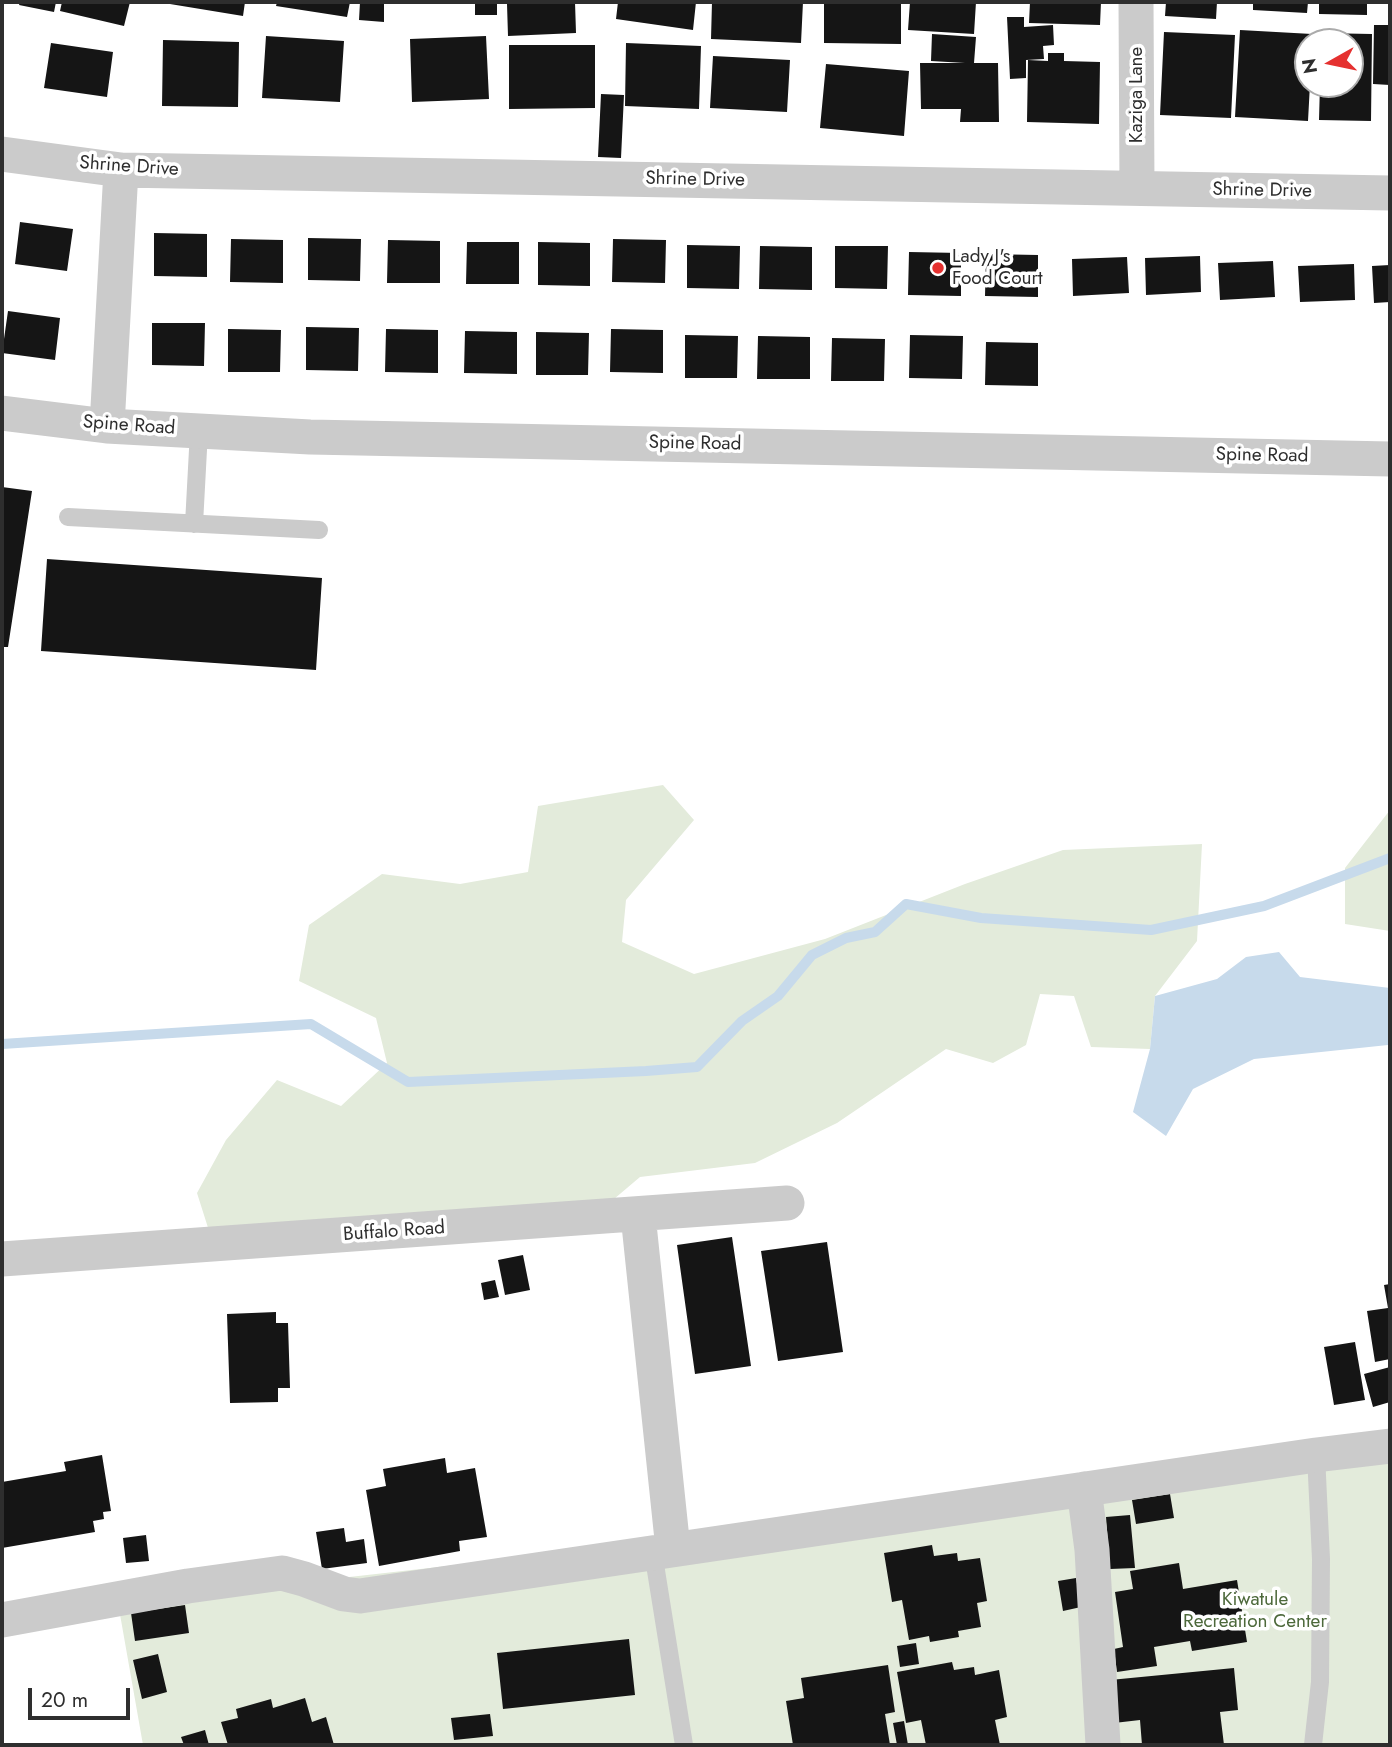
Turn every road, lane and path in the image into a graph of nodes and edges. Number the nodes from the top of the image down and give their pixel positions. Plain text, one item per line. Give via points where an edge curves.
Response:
1 (1136, 2) edge
2 (2, 154) edge
3 (121, 170) junction
4 (1137, 188) junction
5 (1390, 193) edge
6 (2, 413) edge
7 (107, 426) junction
8 (199, 431) junction
9 (1390, 459) edge
10 (68, 517) dead end
11 (194, 524) junction
12 (319, 530) dead end
13 (787, 1203) dead end
14 (638, 1215) junction
15 (2, 1259) edge
16 (1390, 1446) edge
17 (1316, 1455) junction
18 (1084, 1489) junction
19 (663, 1551) junction
20 (2, 1620) edge
21 (684, 1745) edge
22 (1103, 1745) edge
23 (1313, 1745) edge

1 - 4 street, Kaziga Lane
2 - 3 street, Shrine Drive
3 - 4 street, Shrine Drive
3 - 7 street
4 - 5 street, Shrine Drive
6 - 7 street, Spine Road
7 - 8 street, Spine Road
8 - 9 street, Spine Road
8 - 11 lane
10 - 11 lane
11 - 12 lane
13 - 14 street, Buffalo Road
14 - 15 street, Buffalo Road
14 - 19 street
16 - 17 street
17 - 18 street
17 - 23 lane via 1320,1668
18 - 19 street
18 - 22 street
19 - 20 street via 360,1596 282,1573 262,1575
19 - 21 lane

